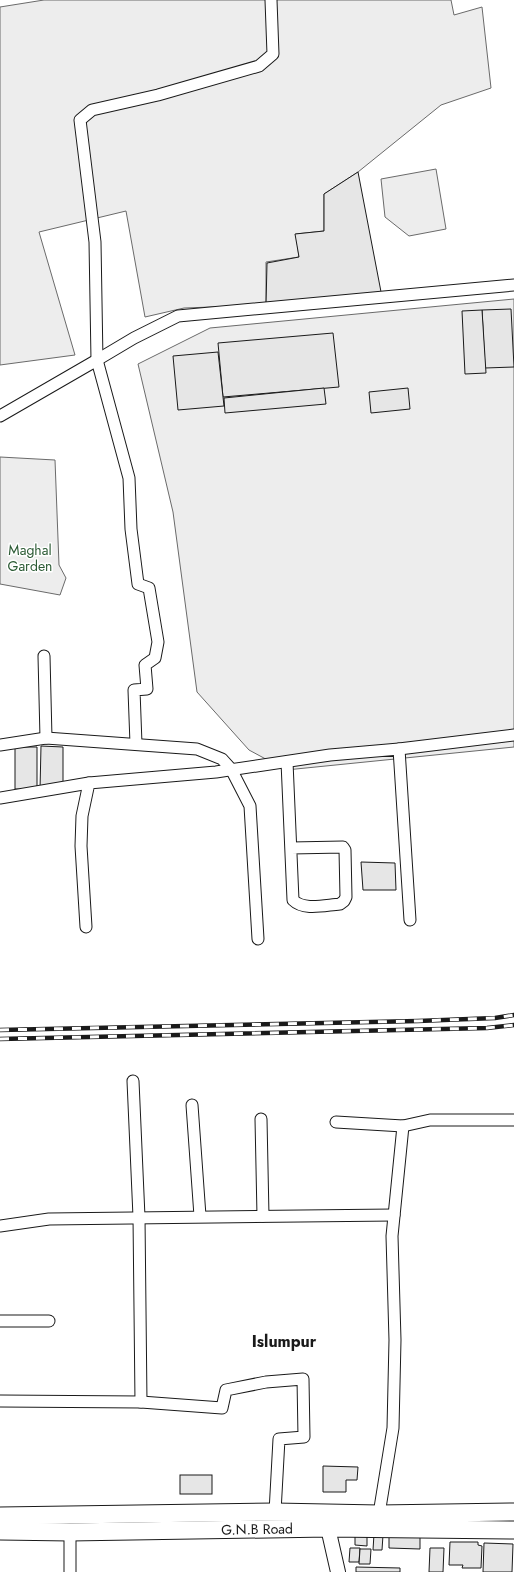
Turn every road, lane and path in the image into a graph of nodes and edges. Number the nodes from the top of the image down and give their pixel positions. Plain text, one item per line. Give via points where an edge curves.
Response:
1 (271, 0) edge
2 (514, 285) edge
3 (97, 360) junction
4 (0, 416) edge
5 (44, 656) dead end
6 (514, 736) edge
7 (46, 738) junction
8 (136, 744) junction
9 (0, 745) edge
10 (399, 749) junction
11 (287, 762) junction
12 (231, 769) junction
13 (89, 784) junction
14 (0, 798) edge
15 (291, 848) junction
16 (410, 920) dead end
17 (86, 927) dead end
18 (258, 939) dead end
19 (133, 1081) dead end
20 (192, 1105) dead end
21 (262, 1119) dead end
22 (514, 1120) edge
23 (336, 1122) dead end
24 (403, 1126) junction
25 (394, 1215) junction
26 (200, 1216) junction
27 (263, 1216) junction
28 (139, 1217) junction
29 (0, 1226) edge
30 (0, 1321) edge
31 (49, 1321) dead end
32 (0, 1402) edge
33 (141, 1402) junction
34 (275, 1512) junction
35 (514, 1512) edge
36 (379, 1514) junction
37 (0, 1516) edge
38 (328, 1528) junction
39 (514, 1530) edge
40 (0, 1531) edge
41 (70, 1532) junction
42 (70, 1572) edge
43 (338, 1572) edge

1 - 3 street via 273,54 259,66 158,95 92,110 80,120 96,242
2 - 3 street via 178,316
3 - 4 street
3 - 8 street via 130,478 131,529 138,584 149,588 158,642 155,658 145,666 147,688 134,690
5 - 7 street
6 - 10 street
7 - 8 street
7 - 9 street
8 - 12 street via 197,749 222,759
10 - 11 street
10 - 16 street
11 - 12 street
11 - 15 street
12 - 13 street
12 - 18 street via 250,806
13 - 14 street
13 - 17 street via 82,816 81,846
15 - 15 street via 293,900 304,907 340,904 344,901 346,897 343,846
19 - 28 street
20 - 26 street
21 - 27 street
22 - 24 street via 430,1120
23 - 24 street
24 - 25 street
25 - 27 street
25 - 36 street via 393,1428
26 - 27 street
26 - 28 street
28 - 29 street via 49,1218
28 - 33 street
30 - 31 street
32 - 33 street
33 - 34 street via 222,1408 226,1390 303,1378 304,1438 279,1439
34 - 36 main road, G.N.B Road
34 - 37 main road, G.N.B Road
35 - 36 main road, G.N.B Road
38 - 39 main road, G.N.B Road
38 - 41 main road, G.N.B Road
38 - 43 street
40 - 41 main road, G.N.B Road
41 - 42 street

